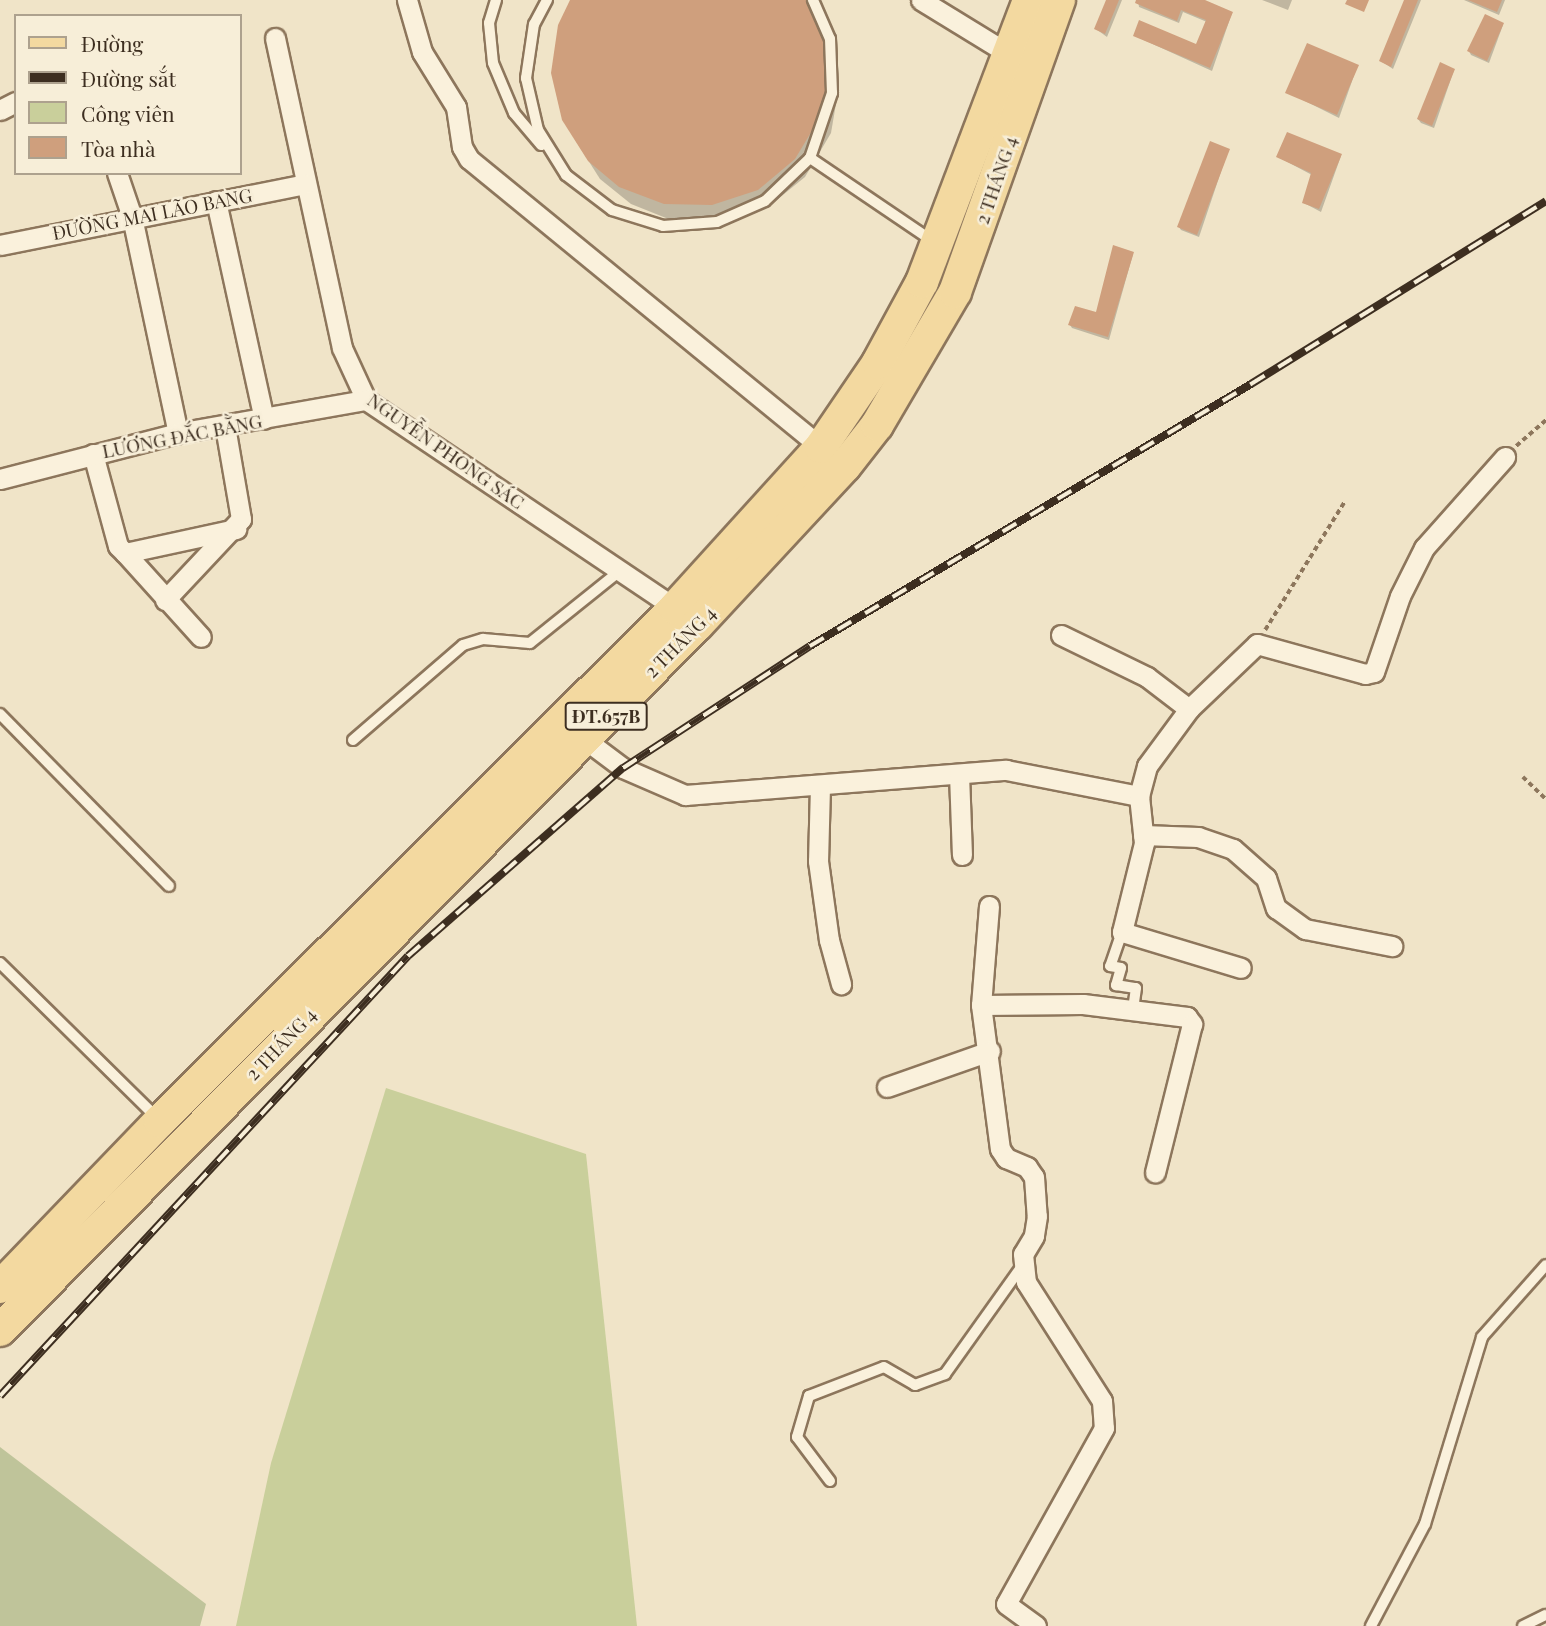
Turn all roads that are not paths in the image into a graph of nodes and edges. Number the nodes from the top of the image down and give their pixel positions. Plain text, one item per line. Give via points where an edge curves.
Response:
1 (407, 0) edge
2 (496, 0) edge
3 (547, 0) edge
4 (813, 0) edge
5 (921, 0) edge
6 (1029, 0) edge
7 (1059, 0) edge
8 (275, 38) dead end
9 (1009, 54) junction
10 (810, 158) junction
11 (118, 175) edge
12 (566, 175) junction
13 (305, 184) junction
14 (215, 201) junction
15 (132, 217) junction
16 (0, 245) edge
17 (937, 245) junction
18 (968, 261) junction
19 (366, 400) junction
20 (264, 419) junction
21 (225, 426) junction
22 (178, 433) junction
23 (821, 447) junction
24 (93, 454) junction
25 (1505, 457) road end
26 (845, 466) junction
27 (0, 479) edge
28 (236, 529) junction
29 (125, 553) junction
30 (620, 571) junction
31 (165, 600) junction
32 (686, 617) junction
33 (1061, 635) dead end
34 (201, 638) dead end
35 (1189, 709) junction
36 (0, 714) edge
37 (583, 738) junction
38 (353, 740) dead end
39 (959, 774) junction
40 (820, 786) junction
41 (1139, 796) junction
42 (1143, 835) junction
43 (962, 855) dead end
44 (169, 886) dead end
45 (989, 906) dead end
46 (1122, 932) junction
47 (1392, 946) dead end
48 (342, 961) junction
49 (0, 963) edge
50 (1241, 968) dead end
51 (841, 984) dead end
52 (981, 1005) junction
53 (1133, 1010) junction
54 (990, 1051) junction
55 (887, 1087) dead end
56 (160, 1121) junction
57 (183, 1144) junction
58 (1155, 1172) dead end
59 (1023, 1265) junction
60 (1546, 1265) edge
61 (0, 1287) edge
62 (0, 1330) edge
63 (830, 1481) dead end
64 (1546, 1615) edge
65 (1036, 1626) edge
66 (1371, 1626) edge
67 (1523, 1626) edge

1 - 23 street via 422,52 456,107 462,147 469,159
2 - 12 lane via 489,23 493,63 514,113
3 - 12 lane via 534,24 526,78 538,130
4 - 10 lane via 830,39 832,93
5 - 9 street
6 - 9 main road, 2 THÁNG 4 / ĐT.657B
7 - 18 main road, 2 THÁNG 4 / ĐT.657B
8 - 13 street, NGUYỄN PHONG SÁC
9 - 17 main road, 2 THÁNG 4 / ĐT.657B
10 - 12 lane via 765,201 717,222 663,226 612,210
10 - 17 lane
11 - 15 street
13 - 14 street, ĐƯỜNG MAI LÃO BANG
13 - 19 street, NGUYỄN PHONG SÁC via 342,348
14 - 15 street, ĐƯỜNG MAI LÃO BANG
14 - 20 street
15 - 16 street, ĐƯỜNG MAI LÃO BANG
15 - 22 street
17 - 18 main road
17 - 23 main road, 2 THÁNG 4 / ĐT.657B via 891,340
18 - 26 main road, 2 THÁNG 4 / ĐT.657B via 933,333
19 - 20 street, LƯƠNG ĐẮC BẰNG
19 - 30 street, NGUYỄN PHONG SÁC
20 - 21 street, LƯƠNG ĐẮC BẰNG
21 - 22 street, LƯƠNG ĐẮC BẰNG
21 - 28 street via 241,509
22 - 24 street, LƯƠNG ĐẮC BẰNG
23 - 26 main road
23 - 32 main road, 2 THÁNG 4 / ĐT.657B
24 - 27 street, LƯƠNG ĐẮC BẰNG
24 - 29 street via 118,546
25 - 35 street via 1424,548 1400,596 1374,672 1366,674 1257,644
26 - 32 main road, 2 THÁNG 4 / ĐT.657B
28 - 29 street
28 - 31 street
29 - 31 street
30 - 32 street, NGUYỄN PHONG SÁC
30 - 38 lane via 530,643 483,639 463,645
31 - 34 street
32 - 37 main road, 2 THÁNG 4 / ĐT.657B
32 - 48 main road, 2 THÁNG 4 / ĐT.657B
33 - 35 street via 1147,677
35 - 41 street via 1147,766
36 - 44 lane
37 - 40 street via 623,768 676,793
37 - 48 main road, 2 THÁNG 4 / ĐT.657B
39 - 40 street
39 - 41 street via 1006,770
39 - 43 street
40 - 51 street via 818,860 829,940
41 - 42 street
42 - 46 street via 1140,866
42 - 47 street via 1198,837 1233,849 1266,878 1276,908 1305,929
45 - 52 street
46 - 50 street
46 - 53 lane via 1110,966 1121,968 1116,985 1136,988
48 - 56 main road, 2 THÁNG 4 / ĐT.657B
48 - 57 main road, 2 THÁNG 4 / ĐT.657B
49 - 56 lane
52 - 53 street via 1083,1004
52 - 54 street
53 - 58 street via 1187,1017 1192,1024
54 - 55 street
54 - 59 street via 1000,1149 1034,1177 1037,1225
56 - 57 main road
56 - 61 main road, 2 THÁNG 4 / ĐT.657B
57 - 62 main road, 2 THÁNG 4 / ĐT.657B
59 - 63 lane via 945,1374 915,1385 884,1367 809,1396 797,1437
59 - 65 street via 1034,1299 1102,1401 1104,1428 1006,1604
60 - 66 lane via 1482,1337 1425,1524
64 - 67 lane

